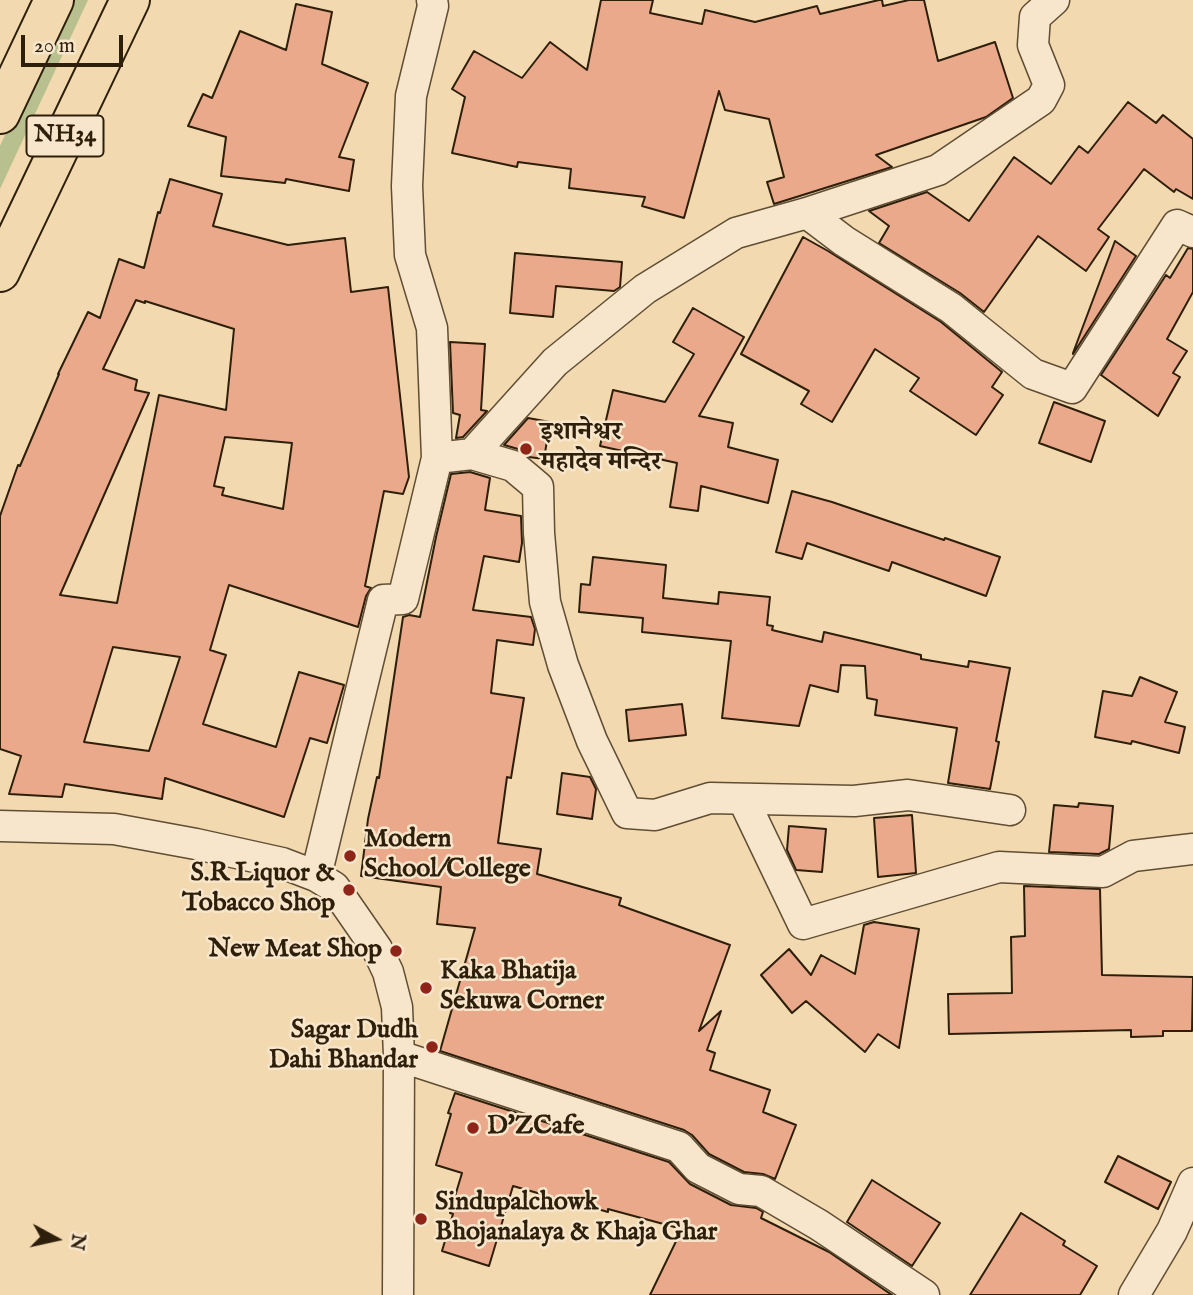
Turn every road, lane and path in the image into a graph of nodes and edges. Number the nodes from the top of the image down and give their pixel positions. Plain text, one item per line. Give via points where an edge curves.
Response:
1 (54, 0) edge
2 (130, 0) edge
3 (1054, 0) edge
4 (437, 2) edge
5 (0, 114) edge
6 (807, 213) junction
7 (1193, 232) edge
8 (0, 272) edge
9 (472, 454) junction
10 (437, 458) junction
11 (743, 799) junction
12 (1010, 810) dead end
13 (0, 827) edge
14 (1193, 849) edge
15 (316, 876) junction
16 (398, 1056) junction
17 (1193, 1183) edge
18 (398, 1295) edge
19 (924, 1295) edge
20 (1134, 1295) edge

1 - 5 highway, NH34
2 - 8 highway, NH34
3 - 6 street via 1035,17 1033,45 1049,85 1041,100 938,170
4 - 10 street via 411,96 407,186 410,255 432,328
6 - 7 street via 951,308 1033,374 1072,388 1177,225
6 - 9 street via 736,233 645,289 555,362
9 - 10 street
9 - 11 street via 513,466 538,488 545,603 592,741 628,813 655,815 710,799
10 - 15 street via 403,599 383,600
11 - 12 street via 854,801 908,795
11 - 14 street via 803,923 999,867 1103,872 1133,856
13 - 15 street via 114,829 282,863
15 - 16 street via 334,887 388,972 397,1007
16 - 18 street
16 - 19 street via 679,1147 698,1168 739,1189 761,1191
17 - 20 street via 1172,1231

